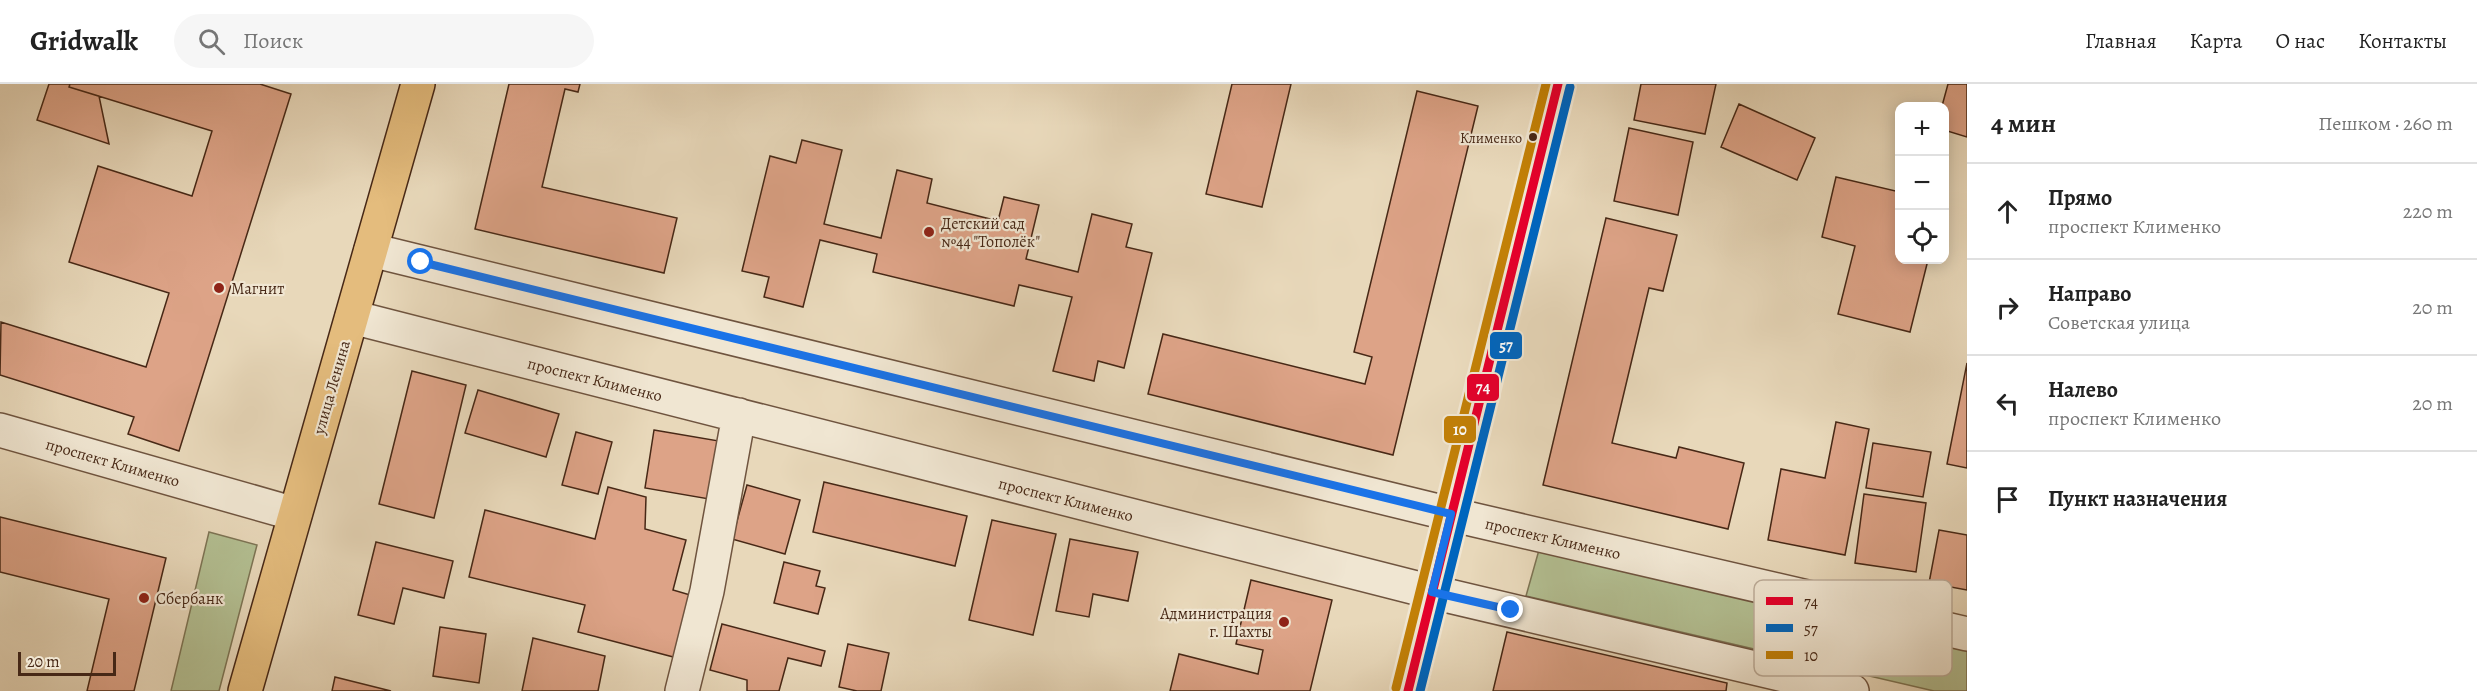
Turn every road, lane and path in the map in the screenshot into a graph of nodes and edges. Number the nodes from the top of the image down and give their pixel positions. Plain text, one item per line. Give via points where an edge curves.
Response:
1 (418, 84) edge
2 (1558, 84) edge
3 (371, 250) junction
4 (352, 317) junction
5 (739, 415) junction
6 (0, 430) edge
7 (295, 514) junction
8 (1451, 514) junction
9 (1754, 584) edge
10 (1432, 592) junction
11 (1952, 631) edge
12 (1967, 634) edge
13 (1754, 668) edge
14 (1788, 676) edge
15 (245, 691) edge
16 (682, 691) edge
17 (1408, 691) edge
18 (1852, 691) edge

1 - 3 main road, улица Ленина
2 - 8 main road
3 - 4 main road, улица Ленина
3 - 8 street, проспект Клименко
4 - 5 street, проспект Клименко
4 - 7 main road, улица Ленина
5 - 10 street, проспект Клименко
5 - 16 street via 707,591
6 - 7 street, проспект Клименко
7 - 15 main road, улица Ленина
8 - 9 street, проспект Клименко
8 - 10 main road
10 - 13 street, проспект Клименко
10 - 17 main road
11 - 12 street, проспект Клименко
14 - 18 street, проспект Клименко

